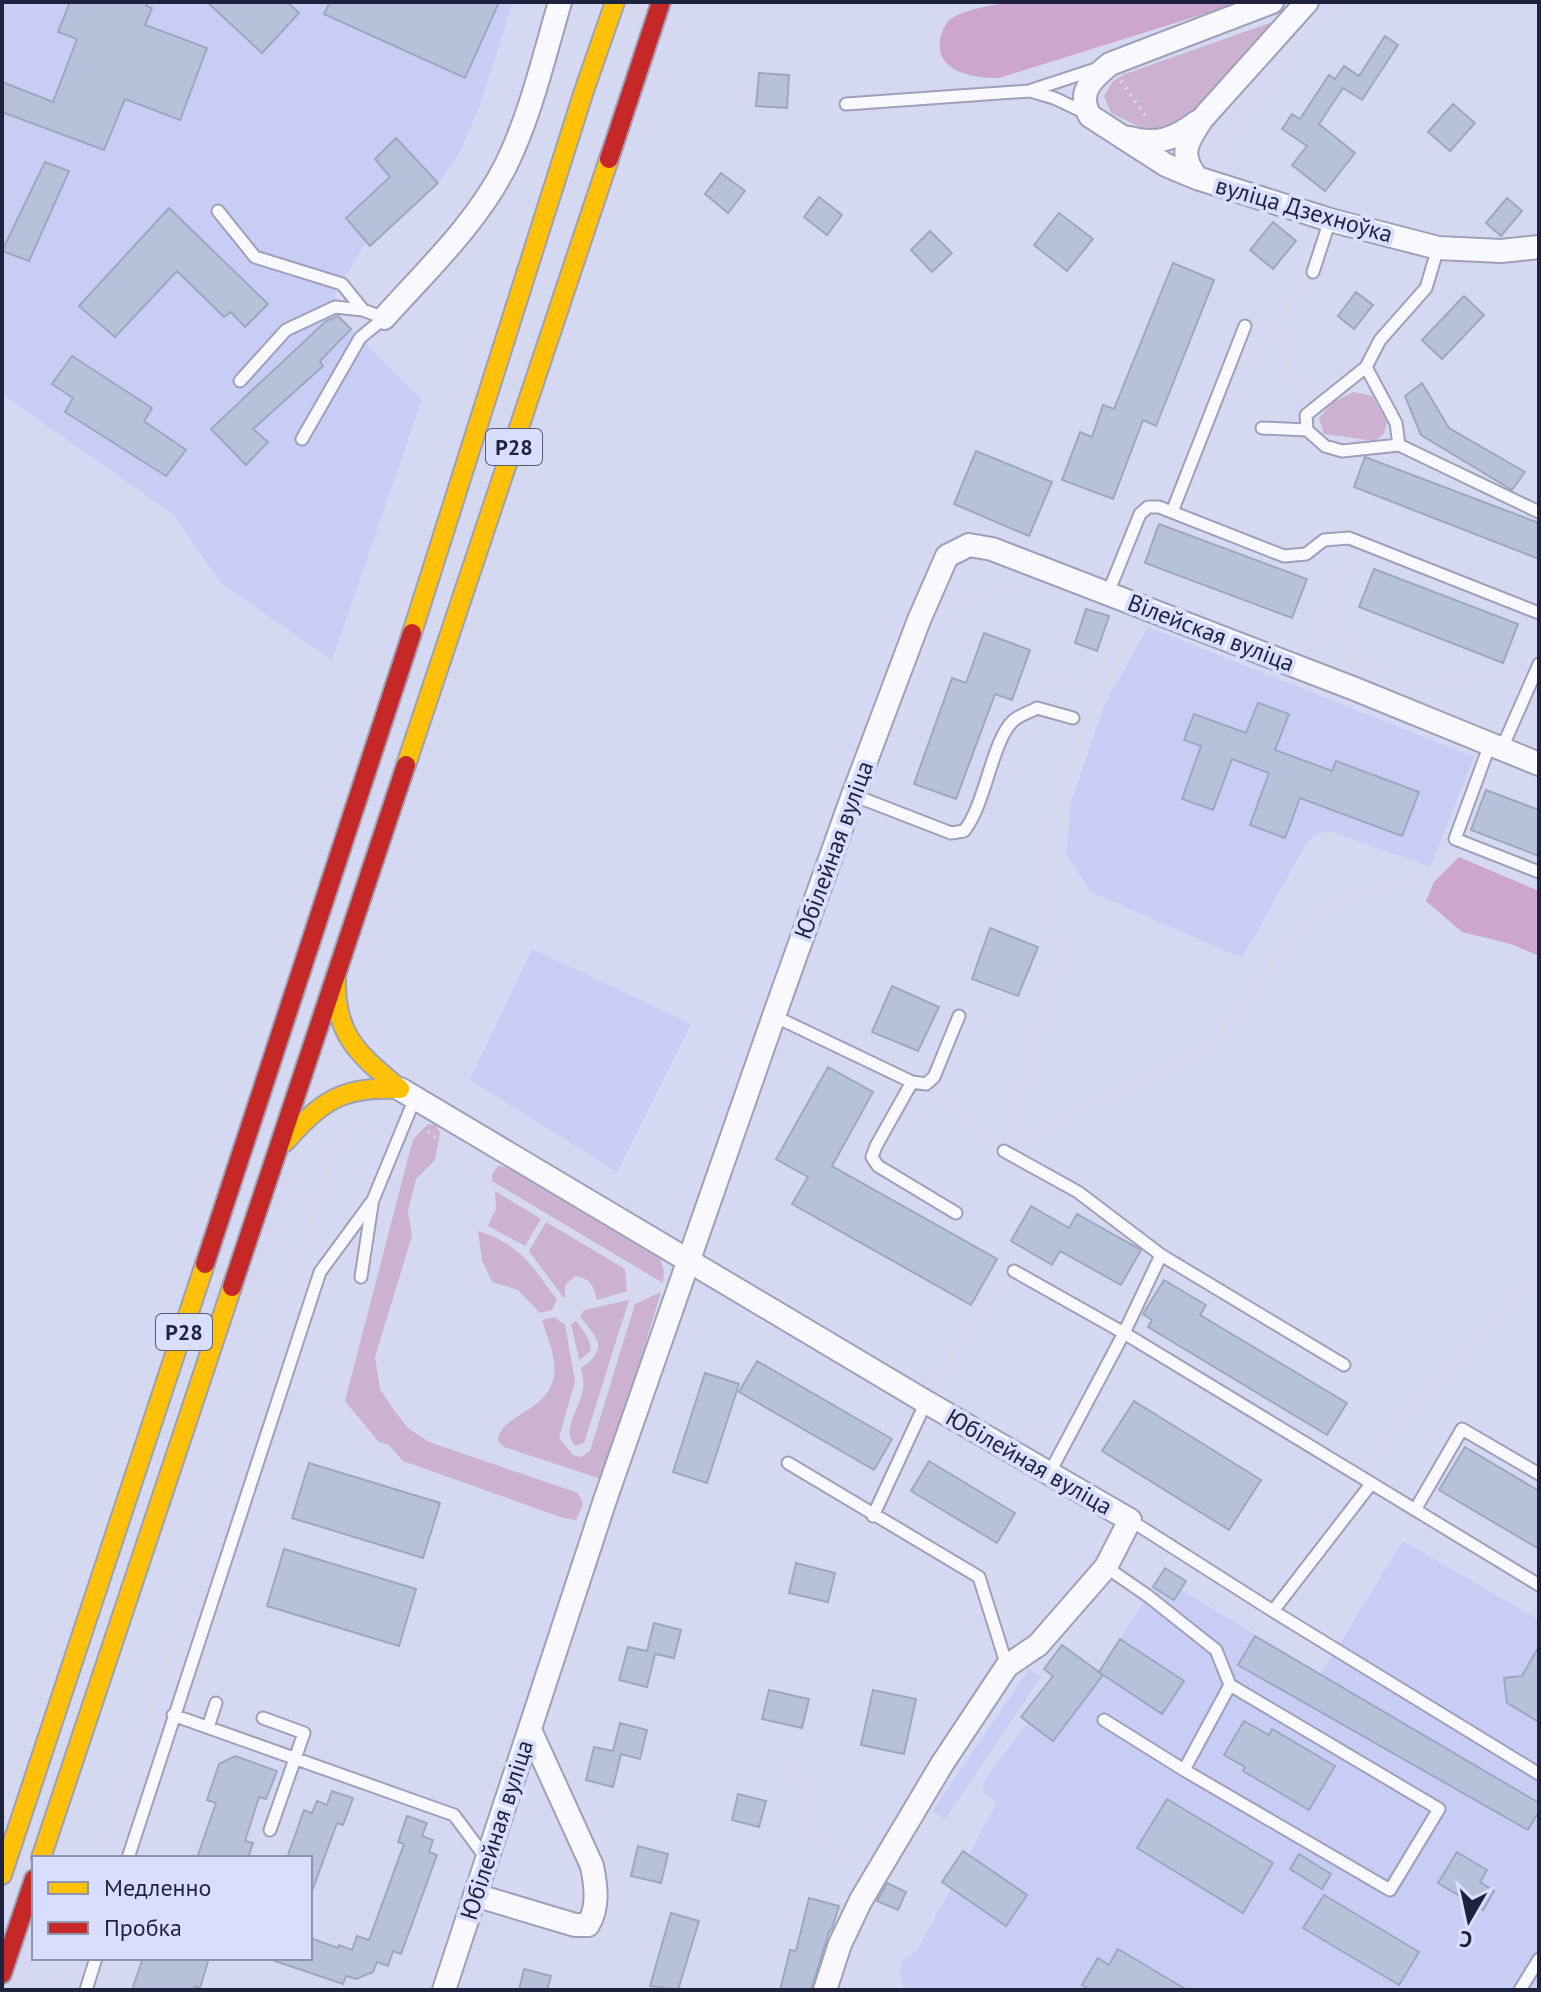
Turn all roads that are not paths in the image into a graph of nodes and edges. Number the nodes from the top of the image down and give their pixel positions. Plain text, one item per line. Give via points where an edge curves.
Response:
1 (560, 2) edge
2 (615, 2) edge
3 (661, 2) edge
4 (1272, 2) edge
5 (1307, 2) edge
6 (1110, 64) junction
7 (1029, 91) junction
8 (846, 104) dead end
9 (1090, 116) junction
10 (1202, 119) junction
11 (1121, 135) junction
12 (1206, 173) junction
13 (218, 211) dead end
14 (1330, 220) junction
15 (1539, 247) edge
16 (1438, 248) junction
17 (1313, 272) road end
18 (373, 314) junction
19 (1245, 326) dead end
20 (1366, 367) junction
21 (240, 381) dead end
22 (1262, 428) dead end
23 (1307, 430) junction
24 (302, 439) dead end
25 (1399, 445) junction
26 (1172, 512) junction
27 (1539, 512) edge
28 (1108, 593) junction
29 (1539, 613) edge
30 (919, 620) joint
31 (1539, 664) edge
32 (1073, 718) dead end
33 (1496, 746) junction
34 (1539, 764) edge
35 (853, 795) junction
36 (1539, 872) edge
37 (335, 978) junction
38 (774, 1016) junction
39 (959, 1016) dead end
40 (912, 1082) junction
41 (408, 1100) junction
42 (277, 1151) junction
43 (1004, 1151) road end
44 (373, 1200) junction
45 (956, 1213) dead end
46 (1161, 1255) junction
47 (689, 1261) junction
48 (1014, 1271) dead end
49 (361, 1277) dead end
50 (1124, 1333) junction
51 (1344, 1365) dead end
52 (926, 1402) junction
53 (788, 1463) dead end
54 (1050, 1472) junction
55 (1539, 1474) edge
56 (1371, 1484) junction
57 (1415, 1510) junction
58 (873, 1516) junction
59 (1130, 1520) junction
60 (1106, 1567) junction
61 (1539, 1585) edge
62 (1273, 1611) junction
63 (1007, 1666) junction
64 (1230, 1685) junction
65 (216, 1703) dead end
66 (173, 1715) junction
67 (263, 1718) dead end
68 (1104, 1720) dead end
69 (208, 1727) junction
70 (530, 1730) junction
71 (297, 1758) junction
72 (1184, 1770) junction
73 (1539, 1774) edge
74 (270, 1830) dead end
75 (42, 1856) edge
76 (129, 1856) edge
77 (486, 1858) junction
78 (2, 1875) edge
79 (32, 1885) edge
80 (475, 1895) junction
81 (1539, 1959) edge
82 (95, 1960) edge
83 (2, 1974) edge
84 (86, 1990) edge
85 (444, 1990) edge
86 (825, 1990) edge
87 (1520, 1990) edge

1 - 18 street via 505,165 467,225
2 - 78 highway, Р28 via 349,833
3 - 37 highway, Р28
4 - 6 street
5 - 10 street, вуліца Дзехноўка
6 - 7 lane
6 - 9 street via 1084,92
7 - 8 lane
7 - 9 lane
9 - 11 street
10 - 11 street via 1178,137 1164,140 1146,142
10 - 12 street, вуліца Дзехноўка via 1185,151 1187,165
11 - 12 street via 1166,165
12 - 14 street, вуліца Дзехноўка
13 - 18 lane via 255,257 342,284
14 - 16 street, вуліца Дзехноўка
14 - 17 lane
15 - 16 street, вуліца Дзехноўка
16 - 20 lane via 1426,288 1380,340
18 - 21 lane via 335,307 286,330
18 - 24 lane
19 - 26 lane
20 - 23 lane via 1306,415
20 - 25 lane via 1396,423
22 - 23 lane
23 - 25 lane via 1325,446 1342,451
25 - 27 lane
26 - 28 lane via 1148,507 1140,514
26 - 29 lane via 1284,556 1306,554 1324,540 1349,538
28 - 30 street, Вілейская вуліца via 969,545 947,556
28 - 33 street, Вілейская вуліца
30 - 35 street, Юбілейная вуліца
31 - 33 lane
32 - 35 lane via 1037,708 1013,721 964,831 951,833
33 - 34 street, Вілейская вуліца
33 - 36 lane via 1455,839
35 - 38 street, Юбілейная вуліца
37 - 41 highway via 343,1029
37 - 42 highway, Р28
38 - 40 lane
38 - 47 street, Юбілейная вуліца
39 - 40 lane via 934,1077 926,1084
40 - 45 lane via 872,1157 878,1166
41 - 42 highway via 368,1086 348,1091 323,1102
41 - 44 lane
41 - 47 street
42 - 75 highway, Р28
43 - 46 lane via 1078,1192
44 - 49 lane
44 - 66 lane via 320,1272
46 - 50 lane
46 - 51 lane
47 - 52 street, Юбілейная вуліца
47 - 70 street, Юбілейная вуліца
48 - 50 lane
50 - 54 lane
50 - 56 lane
52 - 54 street, Юбілейная вуліца
52 - 58 lane
53 - 58 lane
54 - 59 street, Юбілейная вуліца
55 - 57 lane via 1462,1429
56 - 57 lane
56 - 62 lane
57 - 61 lane
58 - 63 lane via 979,1577
59 - 60 street, Юбілейная вуліца
59 - 62 lane
60 - 63 street, Юбілейная вуліца via 1038,1645
60 - 64 lane via 1216,1650
62 - 73 lane
63 - 86 street, Юбілейная вуліца via 850,1920
64 - 72 lane
64 - 72 lane via 1439,1809 1390,1890
65 - 69 lane
66 - 69 lane
66 - 76 lane
67 - 71 lane via 304,1733
68 - 72 lane
69 - 71 lane
70 - 77 street, Юбілейная вуліца
70 - 80 street via 592,1866 594,1916 588,1925 575,1925
71 - 74 lane
71 - 77 lane via 454,1815
77 - 80 street, Юбілейная вуліца
79 - 83 highway
80 - 85 street, Юбілейная вуліца
81 - 87 lane
82 - 84 lane

